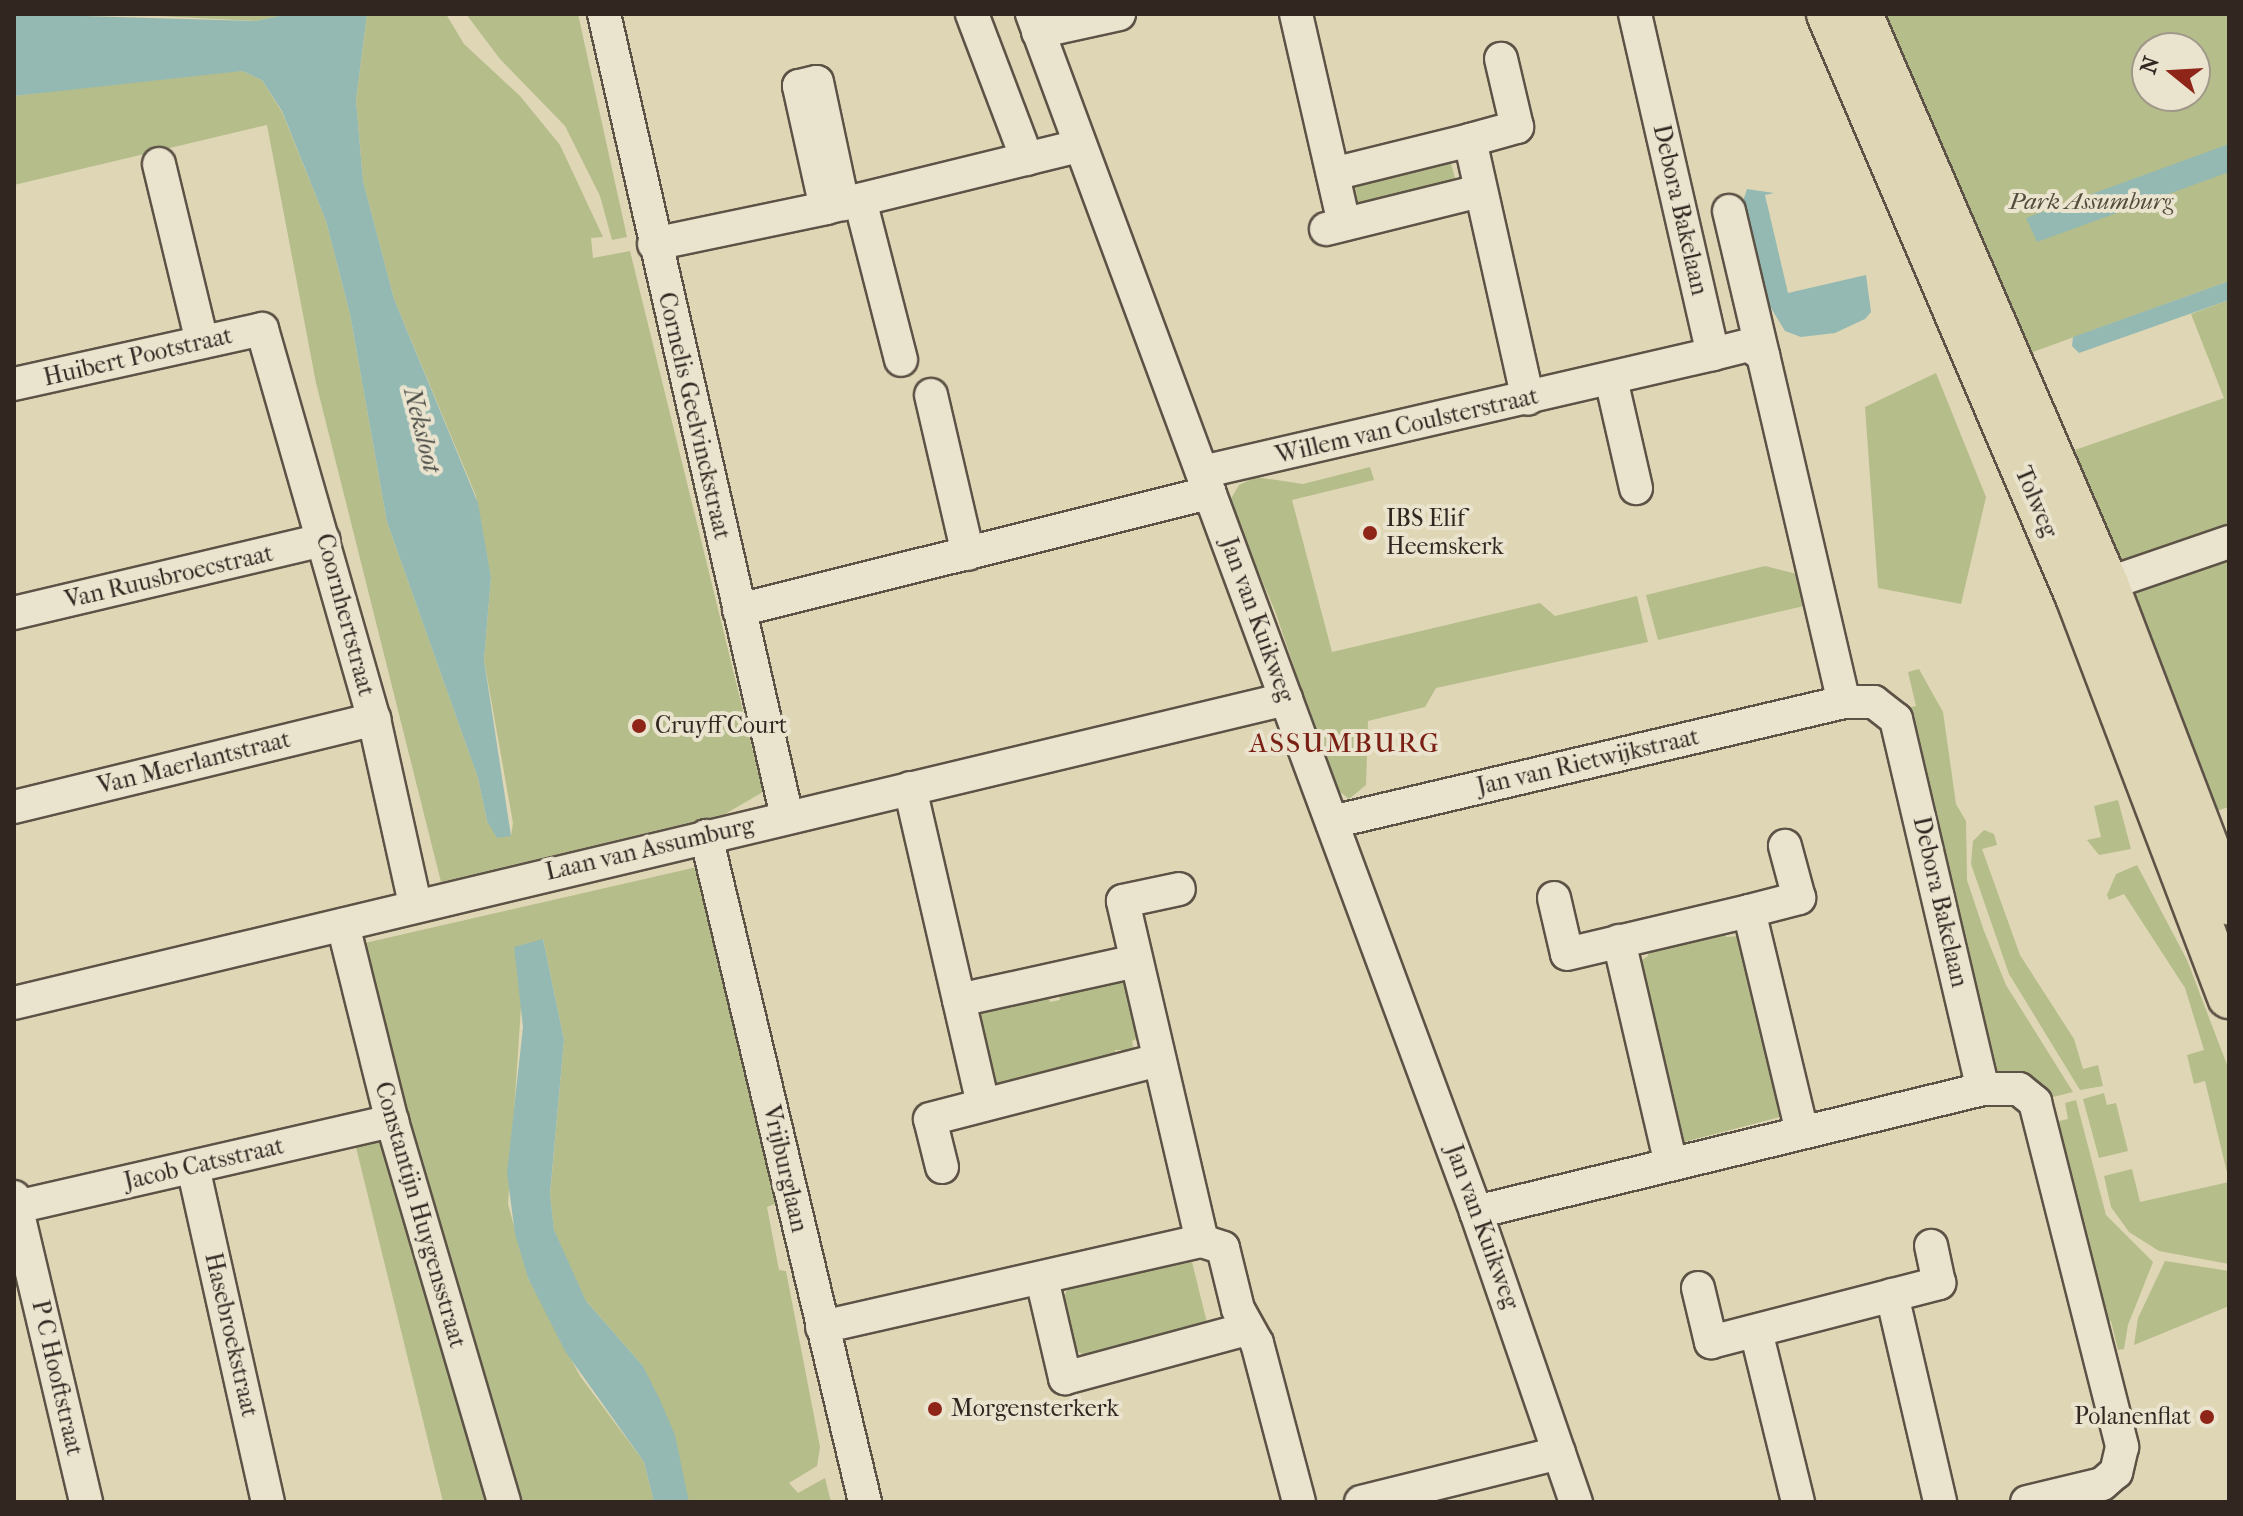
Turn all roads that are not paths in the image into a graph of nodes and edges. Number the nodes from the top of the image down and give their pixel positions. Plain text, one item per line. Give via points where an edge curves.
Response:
1 (604, 14) edge
2 (972, 14) edge
3 (1119, 14) edge
4 (1296, 14) edge
5 (1635, 14) edge
6 (1828, 14) edge
7 (1861, 14) edge
8 (1035, 23) edge
9 (1501, 59) dead end
10 (1470, 140) junction
11 (1079, 146) junction
12 (1027, 159) junction
13 (159, 164) dead end
14 (1333, 174) junction
15 (1480, 191) junction
16 (843, 204) junction
17 (1729, 211) dead end
18 (654, 244) junction
19 (262, 329) joint
20 (202, 342) junction
21 (1713, 354) junction
22 (1763, 355) junction
23 (901, 360) dead end
24 (1611, 379) junction
25 (14, 384) edge
26 (931, 395) dead end
27 (1528, 399) junction
28 (1206, 482) junction
29 (1636, 488) dead end
30 (324, 540) junction
31 (2229, 542) edge
32 (968, 554) junction
33 (2107, 584) junction
34 (739, 610) junction
35 (14, 613) edge
36 (1286, 699) junction
37 (1844, 702) junction
38 (374, 719) junction
39 (910, 788) junction
40 (14, 807) edge
41 (787, 817) junction
42 (1332, 822) junction
43 (706, 836) junction
44 (1785, 846) dead end
45 (1179, 889) dead end
46 (1554, 898) dead end
47 (2229, 903) edge
48 (415, 904) junction
49 (1749, 911) junction
50 (343, 925) junction
51 (1619, 941) junction
52 (1136, 961) junction
53 (2229, 997) edge
54 (959, 1000) junction
55 (14, 1003) edge
56 (1158, 1060) junction
57 (1983, 1089) junction
58 (983, 1105) junction
59 (392, 1121) junction
60 (1802, 1132) junction
61 (1671, 1164) junction
62 (193, 1167) junction
63 (942, 1167) dead end
64 (15, 1202) edge
65 (1476, 1212) junction
66 (1202, 1241) junction
67 (1931, 1246) dead end
68 (24, 1279) edge
69 (1042, 1279) junction
70 (1698, 1288) dead end
71 (1892, 1295) junction
72 (822, 1327) junction
73 (1247, 1329) junction
74 (1756, 1331) junction
75 (1559, 1453) junction
76 (2121, 1474) edge
77 (1439, 1493) edge
78 (86, 1502) edge
79 (268, 1502) edge
80 (504, 1502) edge
81 (865, 1502) edge
82 (1299, 1502) edge
83 (1361, 1502) edge
84 (1573, 1502) edge
85 (1798, 1502) edge
86 (1940, 1502) edge
87 (2027, 1502) edge

1 - 18 street, Cornelis Geelvinckstraat
2 - 12 street
3 - 8 street
4 - 14 street
5 - 21 street, Debora Bakelaan
6 - 53 main road, Tolweg via 2083,611
7 - 33 main road, Tolweg
8 - 11 street, Jan van Kuikweg
9 - 10 street via 1517,127
10 - 14 street
10 - 15 street
11 - 12 street
11 - 28 street, Jan van Kuikweg
12 - 16 street
13 - 20 street
14 - 15 street via 1335,227
15 - 27 street
16 - 18 street
16 - 23 street
17 - 22 street, Debora Bakelaan
18 - 34 street, Cornelis Geelvinckstraat
19 - 20 street, Huibert Pootstraat
19 - 30 street, Coornhertstraat
20 - 25 street, Huibert Pootstraat
21 - 22 street via 1749,345
21 - 24 street, Willem van Coulsterstraat
22 - 37 street, Debora Bakelaan
24 - 27 street, Willem van Coulsterstraat
24 - 29 street
26 - 32 street
27 - 28 street, Willem van Coulsterstraat
28 - 32 street, Willem van Coulsterstraat
28 - 36 street, Jan van Kuikweg
30 - 35 street, Van Ruusbroecstraat
30 - 38 street, Coornhertstraat
31 - 33 street
32 - 34 street, Willem van Coulsterstraat
33 - 47 main road, Tolweg
34 - 41 street, Cornelis Geelvinckstraat
36 - 39 street, Laan van Assumburg
36 - 42 street, Jan van Kuikweg
37 - 42 street, Jan van Rietwijkstraat
37 - 57 street, Debora Bakelaan via 1874,702 1896,719
38 - 40 street, Van Maerlantstraat
38 - 48 street, Coornhertstraat
39 - 41 street, Laan van Assumburg
39 - 54 street
41 - 43 street, Laan van Assumburg
42 - 65 street, Jan van Kuikweg
43 - 48 street, Laan van Assumburg
43 - 72 street, Vrijburglaan
44 - 49 street via 1799,898
45 - 52 street via 1123,901
46 - 51 street via 1567,954
48 - 50 street, Laan van Assumburg
49 - 51 street
49 - 60 street
50 - 55 street, Laan van Assumburg
50 - 59 street, Constantijn Huygensstraat
51 - 61 street
52 - 54 street
52 - 56 street
54 - 58 street
56 - 58 street
56 - 66 street
57 - 60 street
57 - 76 street via 2019,1089 2035,1102
58 - 63 street via 930,1119
59 - 62 street, Jacob Catsstraat
59 - 80 street, Constantijn Huygensstraat
60 - 61 street
61 - 65 street
62 - 64 street, Jacob Catsstraat
62 - 79 street, Hasebroekstraat
64 - 68 street, P C Hooftstraat
65 - 75 street, Jan van Kuikweg
66 - 69 street
66 - 73 street via 1223,1248
67 - 71 street via 1939,1283
68 - 78 street, P C Hooftstraat
69 - 72 street
69 - 73 street via 1065,1378
70 - 74 street via 1711,1342
71 - 74 street
71 - 86 street
72 - 81 street, Vrijburglaan
73 - 82 street via 1257,1343
74 - 85 street
75 - 77 street
75 - 84 street, Jan van Kuikweg
76 - 87 street via 2102,1484
77 - 83 street

